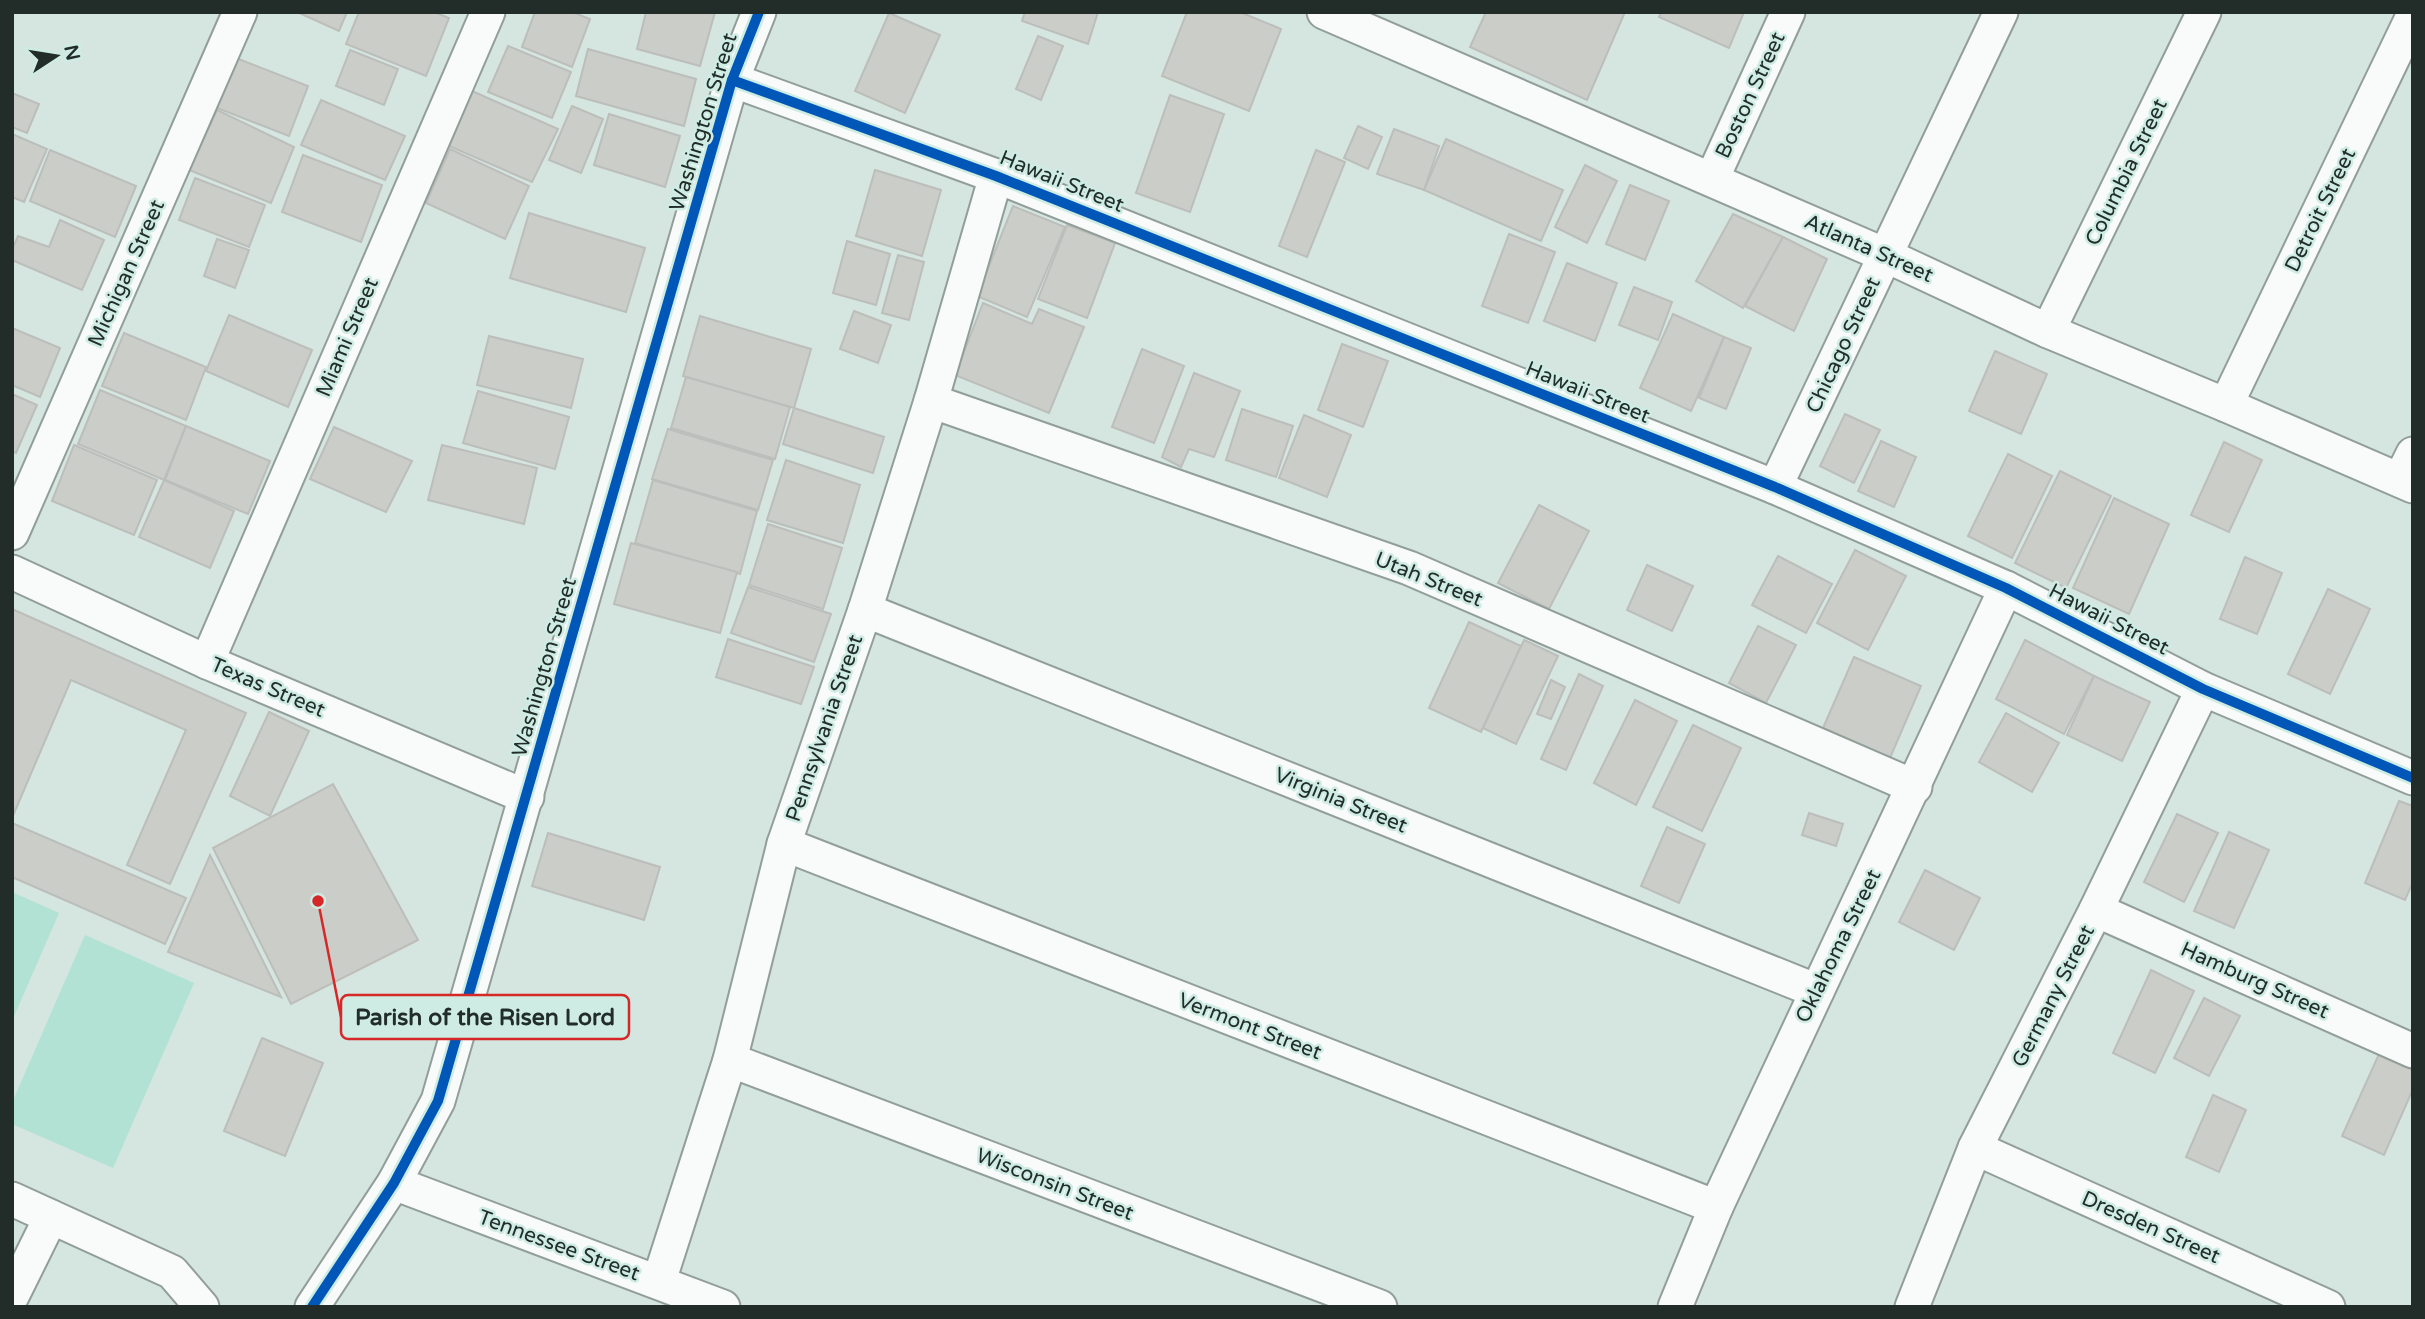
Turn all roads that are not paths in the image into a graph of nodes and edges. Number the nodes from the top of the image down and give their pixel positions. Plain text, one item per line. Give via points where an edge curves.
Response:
1 (240, 12) edge
2 (488, 12) edge
3 (759, 12) edge
4 (1324, 12) edge
5 (1788, 12) edge
6 (2001, 12) edge
7 (2204, 12) edge
8 (2413, 16) edge
9 (732, 80) junction
10 (996, 176) junction
11 (1712, 179) junction
12 (1885, 255) junction
13 (2048, 331) junction
14 (931, 401) junction
15 (2226, 404) junction
16 (2409, 473) edge
17 (1775, 487) junction
18 (12, 533) edge
19 (12, 572) edge
20 (2006, 588) junction
21 (865, 610) junction
22 (207, 662) junction
23 (2203, 689) junction
24 (2413, 778) edge
25 (1915, 787) junction
26 (527, 797) junction
27 (784, 844) junction
28 (2096, 910) junction
29 (1817, 991) junction
30 (2413, 1051) edge
31 (730, 1060) junction
32 (1975, 1148) junction
33 (394, 1183) junction
34 (12, 1199) edge
35 (1716, 1207) junction
36 (51, 1217) junction
37 (659, 1281) junction
38 (12, 1296) edge
39 (202, 1307) edge
40 (312, 1307) edge
41 (723, 1307) edge
42 (1380, 1307) edge
43 (1675, 1307) edge
44 (1912, 1307) edge
45 (2328, 1307) edge

1 - 18 street, Michigan Street
2 - 22 street, Miami Street
3 - 9 street, Washington Street
4 - 11 street, Atlanta Street
5 - 11 street, Boston Street
6 - 12 street, Chicago Street
7 - 13 street, Columbia Street
8 - 15 street, Detroit Street
9 - 10 street, Hawaii Street
9 - 26 street, Washington Street
10 - 14 street, Pennsylvania Street
10 - 17 street, Hawaii Street
11 - 12 street, Atlanta Street
12 - 13 street, Atlanta Street
12 - 17 street, Chicago Street
13 - 15 street, Atlanta Street
14 - 21 street, Pennsylvania Street
14 - 25 street, Utah Street via 1409,568
15 - 16 street, Atlanta Street
17 - 20 street, Hawaii Street
19 - 22 street, Texas Street
20 - 23 street, Hawaii Street
20 - 25 street, Oklahoma Street
21 - 27 street, Pennsylvania Street
21 - 29 street, Virginia Street
22 - 26 street, Texas Street
23 - 24 street, Hawaii Street
23 - 28 street, Germany Street
25 - 29 street, Oklahoma Street
26 - 33 street, Washington Street via 438,1101
27 - 31 street, Pennsylvania Street
27 - 35 street, Vermont Street
28 - 30 street, Hamburg Street
28 - 32 street, Germany Street
29 - 35 street, Oklahoma Street
31 - 37 street, Pennsylvania Street
31 - 42 street, Wisconsin Street
32 - 44 street, Germany Street
32 - 45 street, Dresden Street
33 - 37 street, Tennessee Street
33 - 40 street, Washington Street
34 - 36 street
35 - 43 street, Oklahoma Street
36 - 38 street
36 - 39 street via 172,1272
37 - 41 street, Tennessee Street

